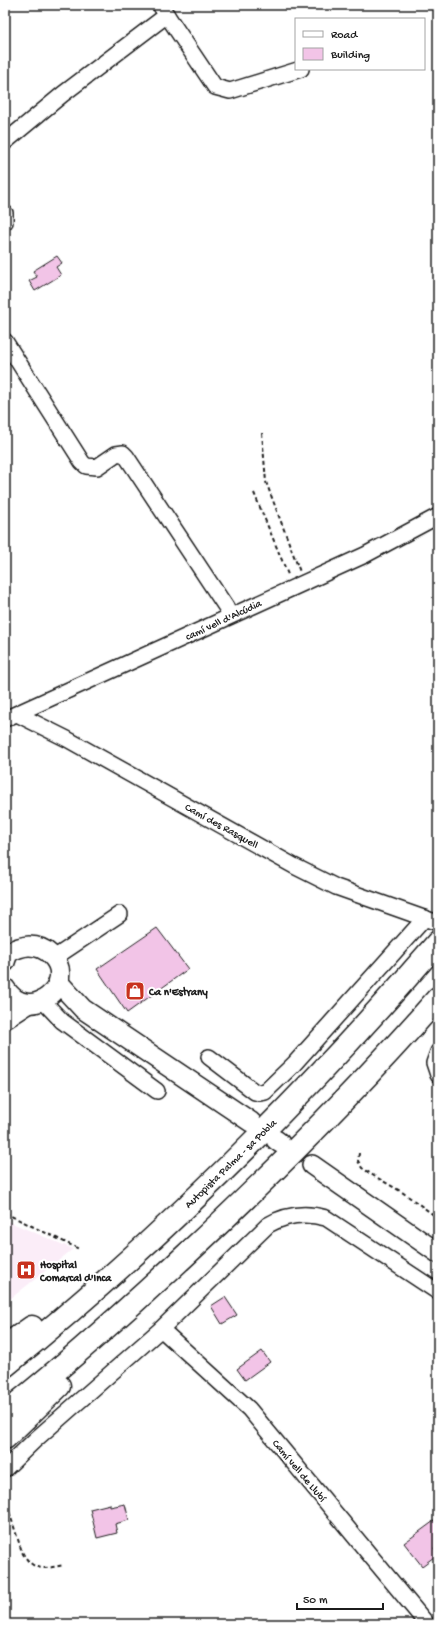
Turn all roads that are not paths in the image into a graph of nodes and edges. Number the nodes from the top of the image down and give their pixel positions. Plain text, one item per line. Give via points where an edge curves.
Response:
1 (164, 10) edge
2 (298, 70) edge
3 (5, 142) edge
4 (5, 213) edge
5 (5, 222) edge
6 (5, 341) edge
7 (438, 516) edge
8 (230, 616) junction
9 (11, 716) edge
10 (120, 914) dead end
11 (432, 927) edge
12 (9, 951) edge
13 (54, 958) junction
14 (5, 989) edge
15 (45, 996) junction
16 (438, 998) edge
17 (5, 1019) edge
18 (438, 1052) edge
19 (209, 1057) dead end
20 (438, 1075) edge
21 (157, 1091) dead end
22 (251, 1122) dead end
23 (312, 1165) dead end
24 (438, 1253) edge
25 (115, 1271) junction
26 (438, 1292) edge
27 (116, 1320) junction
28 (161, 1329) junction
29 (5, 1346) edge
30 (5, 1366) edge
31 (5, 1413) edge
32 (5, 1438) edge
33 (5, 1469) edge
34 (427, 1624) edge

1 - 2 street via 215,87 230,91
1 - 3 street
4 - 5 street
6 - 8 street via 86,466 97,467 116,454 123,453 126,456
7 - 8 street, camí vell d'Alcúdia via 365,555
8 - 9 street, camí vell d'Alcúdia
9 - 11 street, Camí des Rasquell via 88,750 294,866 336,887
10 - 13 street
11 - 19 street via 265,1092 255,1092
11 - 25 highway, Autopista Palma - sa Pobla via 374,1016 194,1199
12 - 13 main road via 28,946 38,947
13 - 15 main road via 59,970
14 - 15 main road via 19,1002
15 - 17 main road
15 - 21 street via 62,1021
15 - 22 main road via 83,1009
16 - 27 highway via 257,1189
18 - 20 street via 434,1063
23 - 24 main road
25 - 29 highway via 87,1284
25 - 30 highway, Autopista Palma - sa Pobla
26 - 28 street via 336,1224 316,1215 296,1214 281,1218 268,1226
27 - 31 highway
27 - 32 highway via 104,1344
28 - 33 street
28 - 34 street, Camí vell de Llubí via 249,1409

